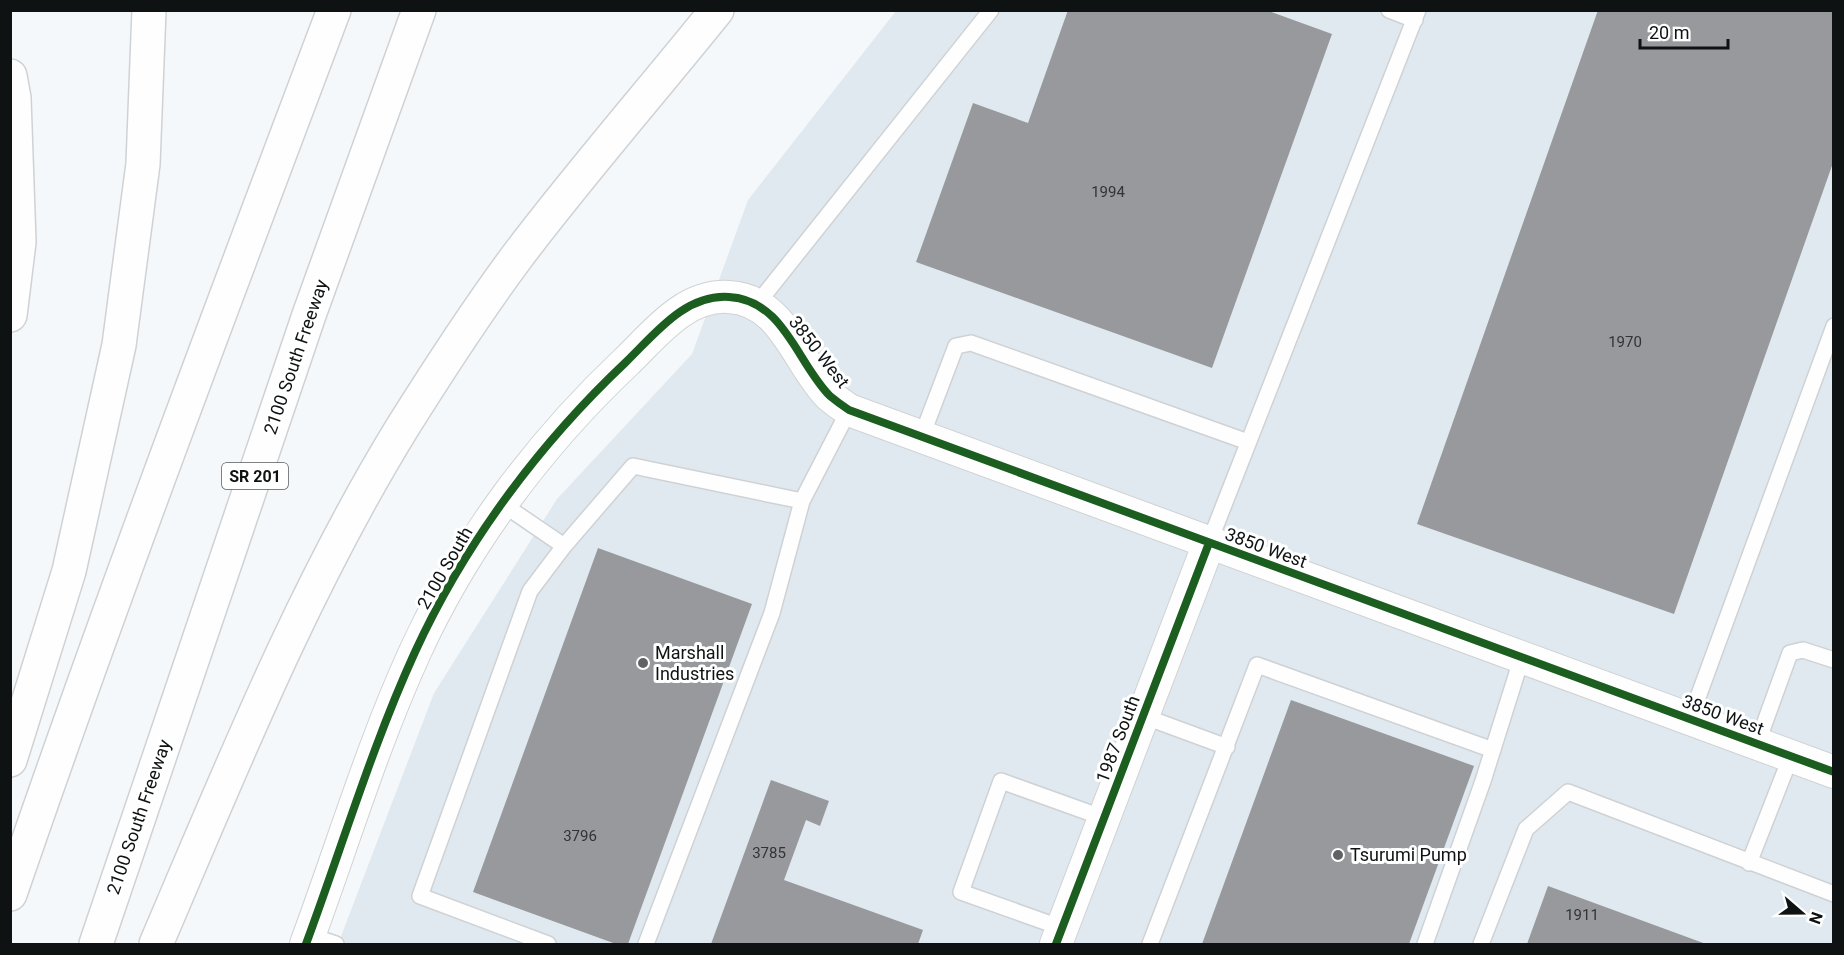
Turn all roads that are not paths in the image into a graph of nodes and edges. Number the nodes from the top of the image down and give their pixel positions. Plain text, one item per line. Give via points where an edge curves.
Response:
1 (149, 10) edge
2 (334, 10) edge
3 (419, 10) edge
4 (717, 10) edge
5 (991, 10) edge
6 (1389, 10) edge
7 (1417, 15) edge
8 (10, 76) edge
9 (743, 300) junction
10 (10, 315) edge
11 (1833, 326) edge
12 (1829, 355) edge
13 (849, 410) junction
14 (921, 438) junction
15 (1248, 442) junction
16 (802, 501) junction
17 (501, 503) junction
18 (1209, 543) junction
19 (564, 546) junction
20 (1522, 657) junction
21 (1833, 660) edge
22 (1143, 716) junction
23 (1690, 719) junction
24 (1757, 744) junction
25 (1227, 747) junction
26 (1493, 750) junction
27 (1791, 756) junction
28 (10, 760) edge
29 (1833, 772) edge
30 (1104, 818) junction
31 (1749, 863) junction
32 (10, 894) edge
33 (1833, 894) edge
34 (1059, 936) edge
35 (317, 941) edge
36 (96, 945) edge
37 (156, 945) edge
38 (548, 945) edge
39 (646, 945) edge
40 (1150, 945) edge
41 (1425, 945) edge
42 (1481, 945) edge

1 - 28 main road via 143,164 119,345 69,572
2 - 32 main road via 196,374
3 - 36 main road, 2100 South Freeway / SR 201 via 309,315
4 - 37 main road via 519,255 402,429 280,654
5 - 9 lane
6 - 7 lane
7 - 15 lane
8 - 10 main road via 19,242
9 - 13 street, 3850 West via 781,325 829,395
9 - 17 street, 2100 South via 700,300 676,314 592,394
11 - 12 lane
12 - 23 lane
13 - 14 street, 3850 West
13 - 16 lane
14 - 15 lane via 956,346 971,343
14 - 18 street, 3850 West
15 - 18 lane
16 - 19 lane via 633,466
16 - 39 lane via 772,613
17 - 19 lane
17 - 35 street, 2100 South via 449,585 415,652 386,723
18 - 20 street, 3850 West
18 - 22 street, 1987 South
19 - 38 lane via 530,591 420,896
20 - 23 street, 3850 West
20 - 26 lane
21 - 24 lane via 1803,650 1790,653
22 - 25 lane
22 - 30 street, 1987 South
23 - 24 street, 3850 West
24 - 27 street, 3850 West
25 - 26 lane via 1257,665
25 - 40 lane
26 - 41 lane
27 - 29 street, 3850 West
27 - 31 lane
30 - 34 street, 1987 South
30 - 34 lane via 1001,781 961,892
31 - 33 lane
31 - 42 lane via 1568,792 1526,829

